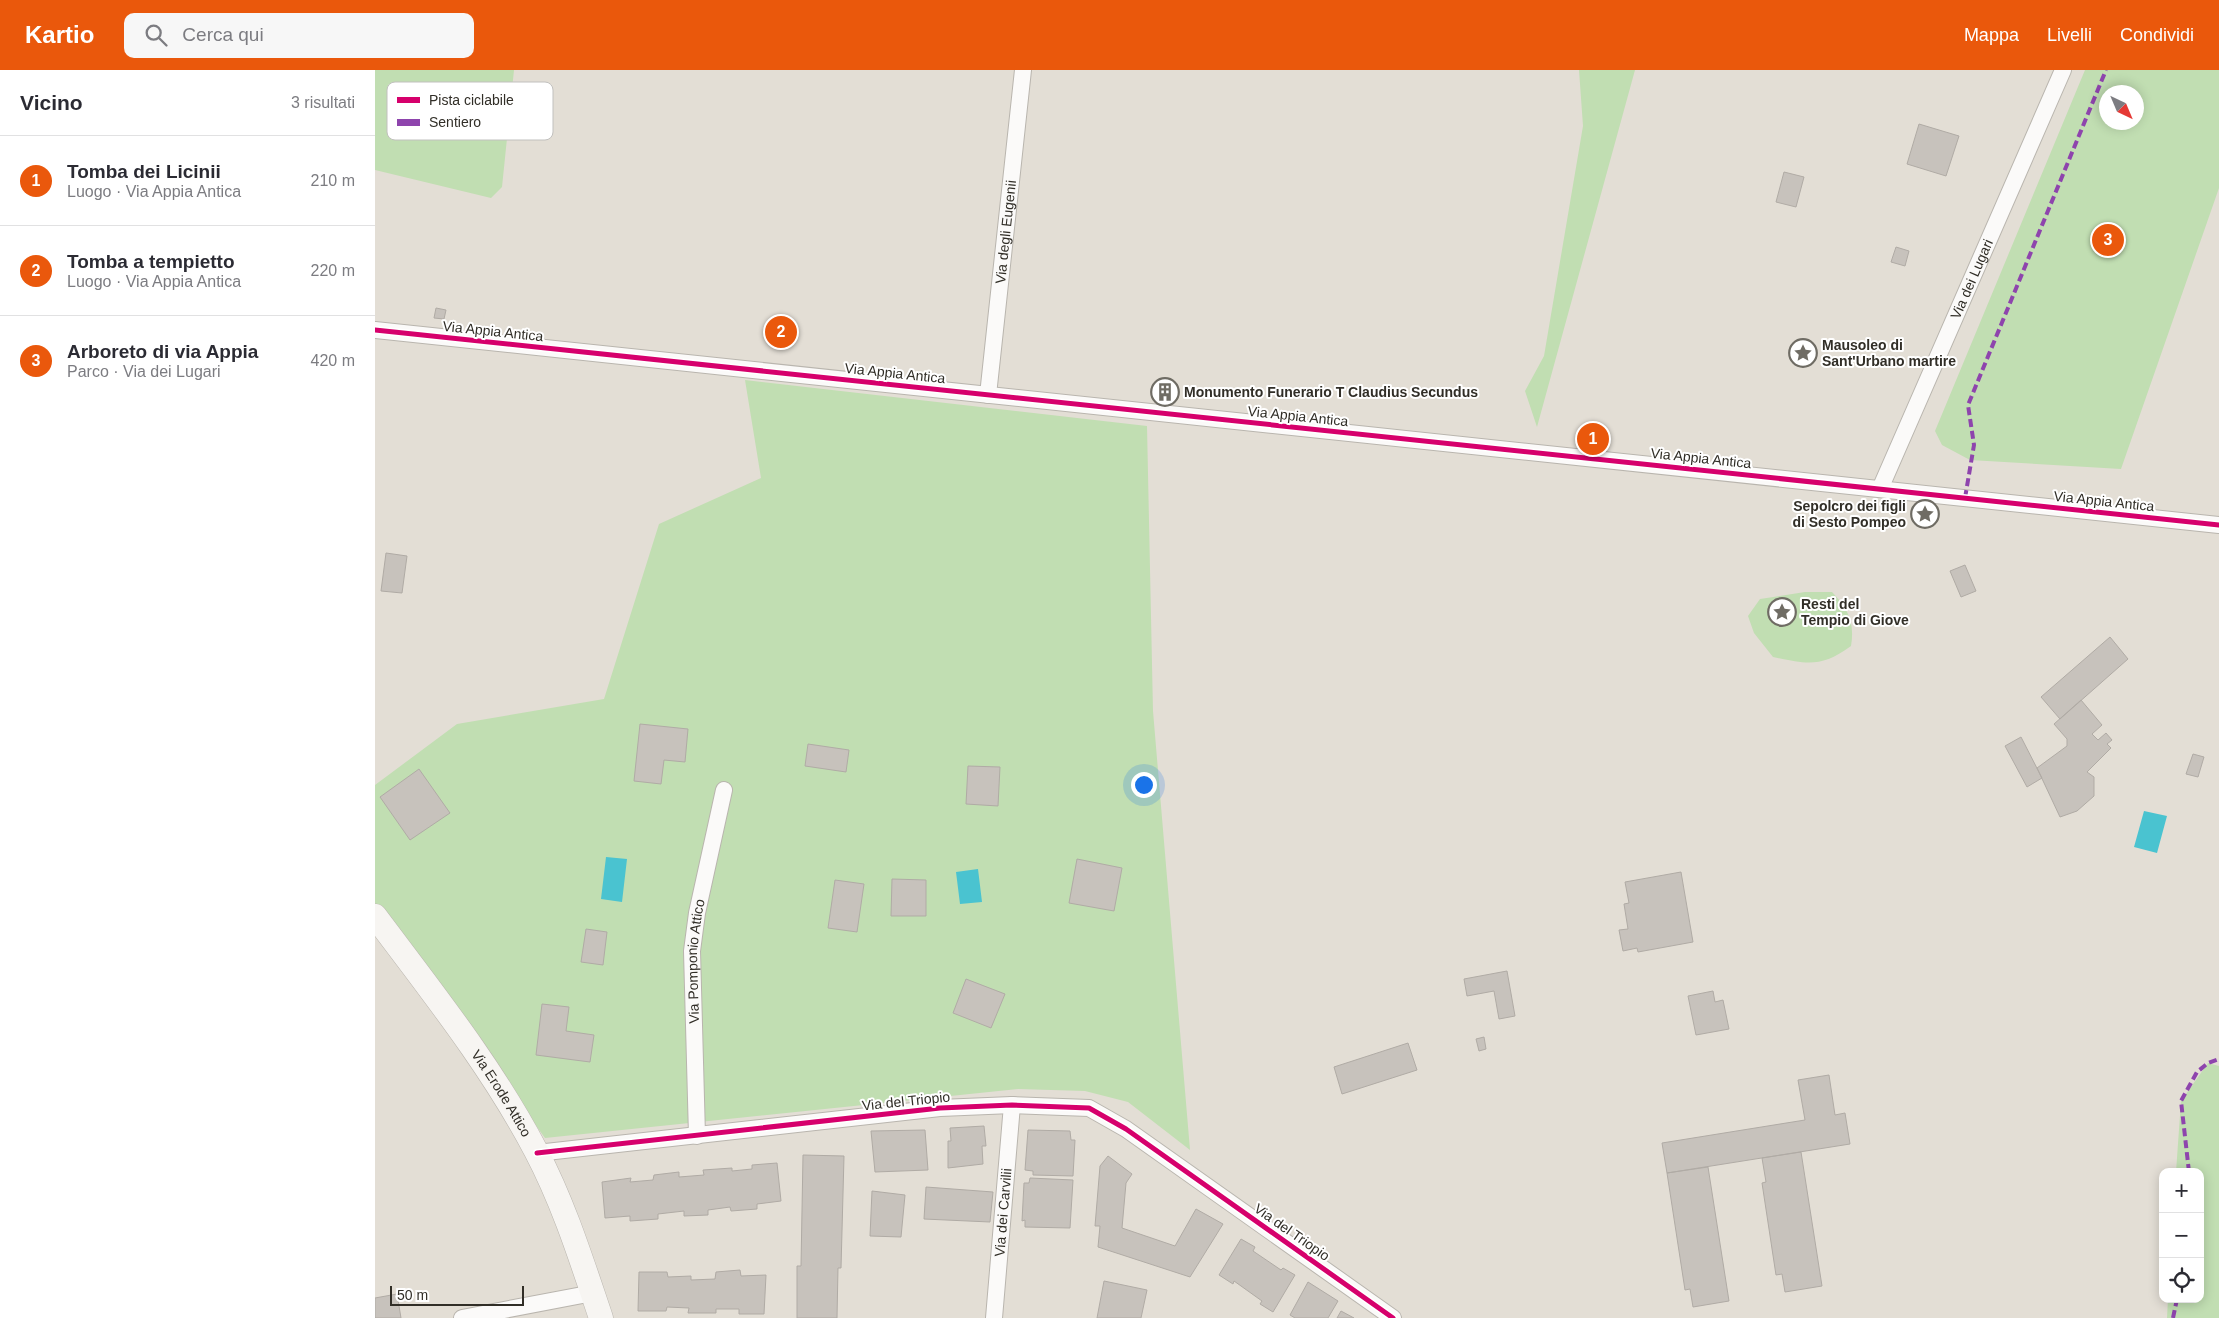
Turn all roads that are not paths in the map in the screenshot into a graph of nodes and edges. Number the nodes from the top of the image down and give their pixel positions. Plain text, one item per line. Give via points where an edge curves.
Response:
1 (1023, 70) edge
2 (2063, 70) edge
3 (375, 330) edge
4 (988, 394) junction
5 (1880, 489) junction
6 (2219, 524) edge
7 (724, 790) dead end
8 (375, 916) edge
9 (1012, 1105) junction
10 (697, 1136) junction
11 (537, 1153) junction
12 (593, 1293) junction
13 (462, 1318) edge
14 (601, 1318) edge
15 (994, 1318) edge
16 (1393, 1318) edge

1 - 4 street, Via degli Eugenii
2 - 5 street, Via dei Lugari
3 - 4 street, Via Appia Antica
4 - 5 street, Via Appia Antica
5 - 6 street, Via Appia Antica
7 - 10 street, Via Pomponio Attico via 697,913 692,951
8 - 11 main road, Via Erode Attico via 476,1052
9 - 10 street, Via del Triopio via 941,1108
9 - 15 street, Via dei Carvilii
9 - 16 street, Via del Triopio via 1089,1108 1134,1135
10 - 11 street, Via del Triopio
11 - 12 main road, Via Erode Attico
12 - 13 street
12 - 14 main road, Via Erode Attico

